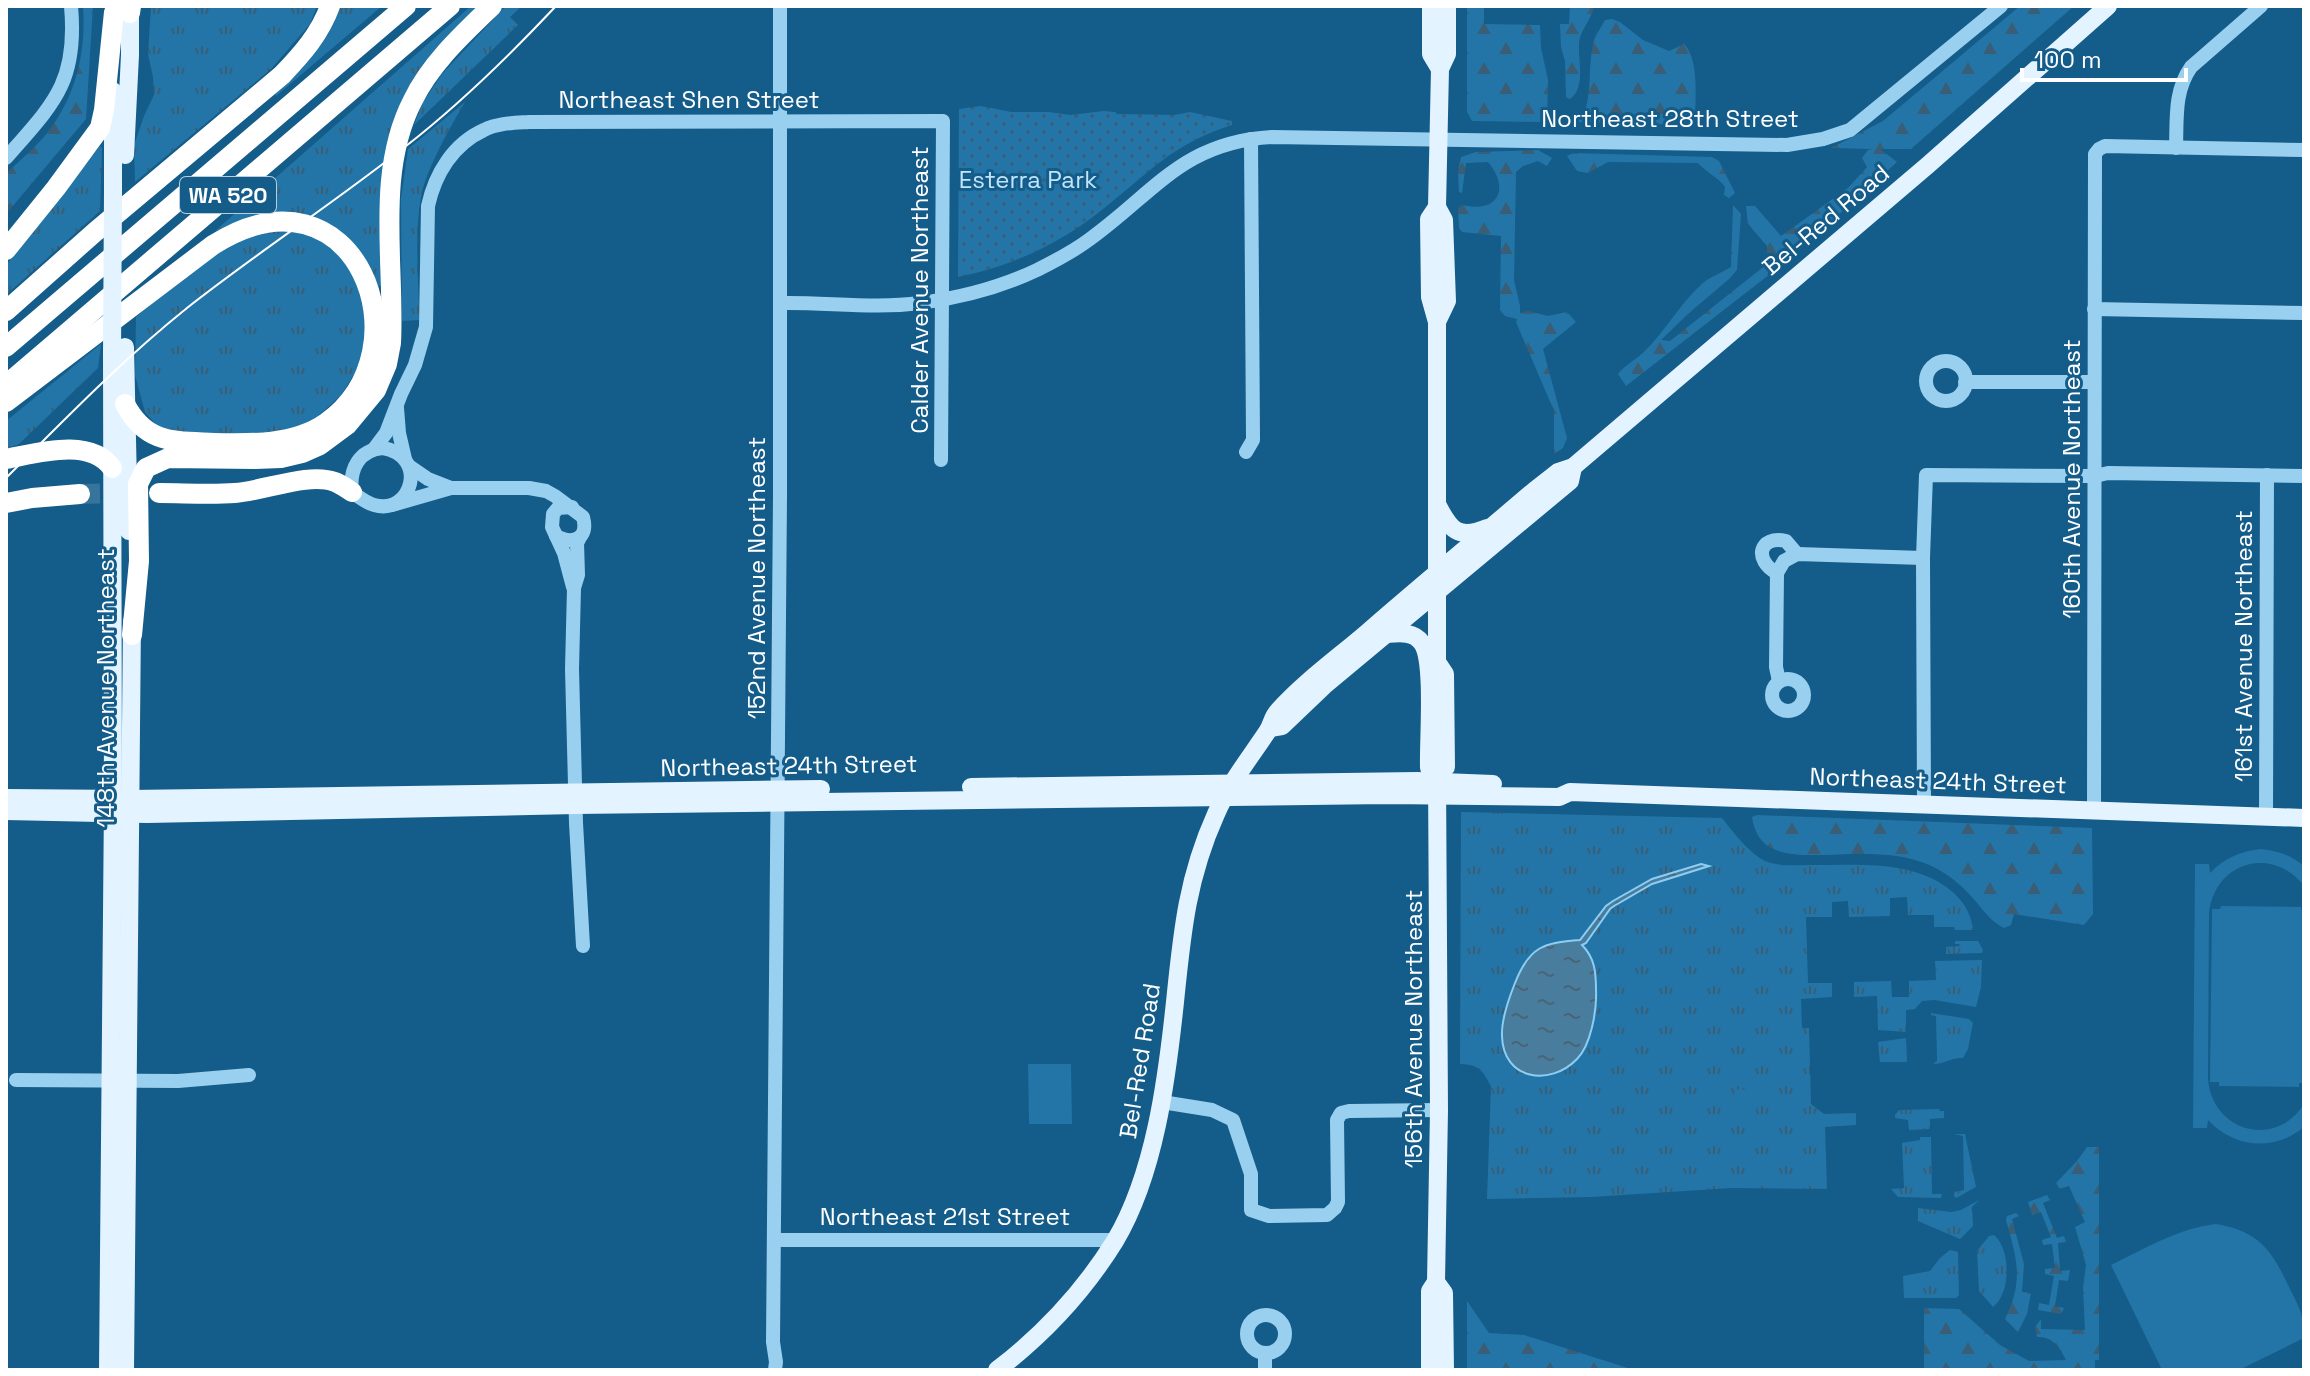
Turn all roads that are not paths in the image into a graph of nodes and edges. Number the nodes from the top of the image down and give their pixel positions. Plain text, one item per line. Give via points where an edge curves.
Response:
1 (71, 6) edge
2 (330, 6) edge
3 (406, 6) edge
4 (450, 6) edge
5 (492, 6) edge
6 (780, 6) edge
7 (1431, 6) edge
8 (1447, 6) edge
9 (2001, 6) edge
10 (2108, 6) edge
11 (2261, 6) edge
12 (124, 9) edge
13 (1440, 69) junction
14 (943, 121) joint
15 (780, 122) junction
16 (1251, 139) junction
17 (1438, 140) junction
18 (2176, 148) junction
19 (2304, 150) edge
20 (6, 158) edge
21 (6, 250) edge
22 (943, 298) junction
23 (780, 303) junction
24 (2094, 309) junction
25 (6, 311) edge
26 (2304, 313) edge
27 (6, 347) edge
28 (118, 351) junction
29 (1965, 382) dead end
30 (2094, 382) junction
31 (6, 385) edge
32 (6, 402) edge
33 (125, 404) junction
34 (397, 407) junction
35 (374, 449) junction
36 (1246, 452) dead end
37 (6, 459) edge
38 (941, 460) dead end
39 (407, 463) junction
40 (1573, 467) junction
41 (112, 468) junction
42 (2267, 475) junction
43 (2095, 476) junction
44 (2304, 476) edge
45 (451, 488) junction
46 (534, 490) junction
47 (352, 492) junction
48 (159, 493) dead end
49 (80, 494) tunnel mouth
50 (6, 503) edge
51 (1437, 503) junction
52 (392, 505) junction
53 (572, 507) junction
54 (552, 519) junction
55 (1494, 525) junction
56 (556, 536) junction
57 (580, 537) junction
58 (1923, 558) junction
59 (1786, 563) junction
60 (1437, 583) junction
61 (574, 588) junction
62 (1387, 634) junction
63 (132, 635) junction
64 (1432, 668) junction
65 (1779, 681) dead end
66 (1270, 728) junction
67 (131, 735) junction
68 (1437, 784) junction
69 (1011, 786) junction
70 (935, 788) junction
71 (1228, 790) junction
72 (777, 796) junction
73 (6, 798) edge
74 (232, 798) junction
75 (576, 799) junction
76 (971, 800) junction
77 (426, 801) junction
78 (887, 801) junction
79 (1924, 804) junction
80 (30, 805) junction
81 (121, 807) junction
82 (6, 811) edge
83 (2094, 811) junction
84 (2266, 817) junction
85 (2304, 818) edge
86 (583, 946) dead end
87 (249, 1075) dead end
88 (16, 1080) dead end
89 (119, 1081) junction
90 (1162, 1102) junction
91 (1439, 1110) junction
92 (774, 1240) junction
93 (1116, 1240) junction
94 (1436, 1282) junction
95 (773, 1342) junction
96 (1265, 1354) dead end
97 (108, 1370) edge
98 (125, 1370) edge
99 (765, 1370) edge
100 (775, 1370) edge
101 (997, 1370) edge
102 (1265, 1370) edge
103 (1430, 1370) edge
104 (1445, 1370) edge

1 - 20 street via 72,54 65,79 45,113
2 - 25 highway via 309,47 282,75
3 - 27 highway, WA 520
4 - 31 highway, WA 520
5 - 63 highway via 429,73 403,125 390,194 391,343 376,390 333,437 302,453 255,459 168,458 146,468 138,484 139,561
6 - 15 street, 152nd Avenue Northeast
7 - 13 main road, 156th Avenue Northeast via 1431,54
8 - 13 main road, 156th Avenue Northeast via 1447,54
9 - 17 street, Northeast 28th Street via 1850,130 1823,139 1787,145
10 - 40 main road, Bel-Red Road
11 - 18 street via 2183,78
12 - 21 highway via 102,123
12 - 28 main road, 148th Avenue Northeast, bridge
13 - 17 main road, 156th Avenue Northeast
14 - 15 street, Northeast Shen Street
14 - 22 street, Calder Avenue Northeast
15 - 23 street, 152nd Avenue Northeast
15 - 34 street, Northeast Shen Street via 529,122 500,125 471,138 447,161 428,206 426,327
16 - 17 street, Northeast 28th Street
16 - 22 street, Northeast 28th Street via 1182,163 1089,240 1036,270
16 - 36 street via 1253,440
17 - 51 main road, 156th Avenue Northeast via 1437,207 1429,219 1430,297 1437,322
18 - 19 street
18 - 24 street, 160th Avenue Northeast via 2105,146 2095,154
22 - 23 street, Northeast 28th Street via 920,303
22 - 38 street, Calder Avenue Northeast
23 - 72 street, 152nd Avenue Northeast
24 - 26 street
24 - 30 street, 160th Avenue Northeast
28 - 33 main road, 148th Avenue Northeast
28 - 41 main road, 148th Avenue Northeast
29 - 30 street
30 - 43 street, 160th Avenue Northeast
32 - 33 highway via 241,228 278,220 309,225 336,239 362,271 371,296 371,360 358,388 326,423 274,441 189,441 149,434
33 - 63 main road, 148th Avenue Northeast
34 - 35 street
34 - 39 street
35 - 39 street via 392,449
35 - 47 street via 359,459
37 - 41 highway via 83,451 97,454
39 - 45 street
39 - 52 street via 410,485
40 - 55 main road, Bel-Red Road via 1558,472
40 - 60 main road, Bel-Red Road via 1570,481
41 - 81 main road, 148th Avenue Northeast
42 - 43 street
42 - 44 street
42 - 84 street, 161st Avenue Northeast
43 - 58 street via 1926,475
43 - 83 street, 160th Avenue Northeast
45 - 46 street
45 - 52 street
46 - 53 street
46 - 54 street
47 - 48 highway via 335,482 306,479 234,493
47 - 52 street via 373,505
49 - 50 highway
51 - 55 main road via 1459,532
51 - 60 main road, 156th Avenue Northeast
53 - 54 street via 558,508
53 - 57 street via 585,521
54 - 56 street
55 - 60 main road, Bel-Red Road
56 - 57 street via 570,541
56 - 61 street
57 - 61 street
58 - 59 street
58 - 79 street
59 - 59 street via 1786,541 1768,543 1762,559 1768,569
59 - 65 street
60 - 62 main road, Bel-Red Road
60 - 64 main road, 156th Avenue Northeast
60 - 66 main road, Bel-Red Road via 1285,704
61 - 75 street
62 - 64 main road via 1406,633 1419,640
62 - 66 main road, Bel-Red Road via 1282,726
63 - 67 main road, 148th Avenue Northeast
64 - 68 main road, 156th Avenue Northeast via 1429,765
66 - 71 main road, Bel-Red Road
67 - 74 main road via 140,778 147,784
67 - 81 main road, 148th Avenue Northeast
68 - 71 main road, Northeast 24th Street
68 - 79 main road, Northeast 24th Street
68 - 91 main road, 156th Avenue Northeast
69 - 70 main road, Northeast 24th Street
69 - 71 main road, Northeast 24th Street
69 - 76 main road
70 - 72 main road, Northeast 24th Street
70 - 78 main road
71 - 76 main road, Northeast 24th Street
71 - 90 main road, Bel-Red Road via 1189,886
72 - 75 main road, Northeast 24th Street
72 - 78 main road, Northeast 24th Street
72 - 92 street, 152nd Avenue Northeast
73 - 80 main road, Northeast 24th Street
74 - 77 main road, Northeast 24th Street
74 - 81 main road, Northeast 24th Street
75 - 77 main road, Northeast 24th Street
75 - 86 street
76 - 78 main road, Northeast 24th Street
77 - 81 main road, Northeast 24th Street
79 - 83 main road, Northeast 24th Street
80 - 81 main road, Northeast 24th Street
80 - 82 main road, Northeast 24th Street
81 - 89 main road, 148th Avenue Northeast
83 - 84 main road, Northeast 24th Street
84 - 85 main road, Northeast 24th Street
87 - 89 street
88 - 89 street
89 - 97 main road, 148th Avenue Northeast
89 - 98 main road, 148th Avenue Northeast
90 - 91 street via 1212,1110 1233,1120 1251,1174 1251,1210 1269,1216 1327,1215 1335,1208 1341,1113
90 - 93 main road, Bel-Red Road via 1152,1148
91 - 94 main road, 156th Avenue Northeast
92 - 93 street, Northeast 21st Street
92 - 95 street, 152nd Avenue Northeast
93 - 101 main road, Bel-Red Road via 1060,1315
94 - 103 main road, 156th Avenue Northeast via 1430,1291
94 - 104 main road, 156th Avenue Northeast via 1444,1293
95 - 99 street
95 - 100 street
96 - 102 street

